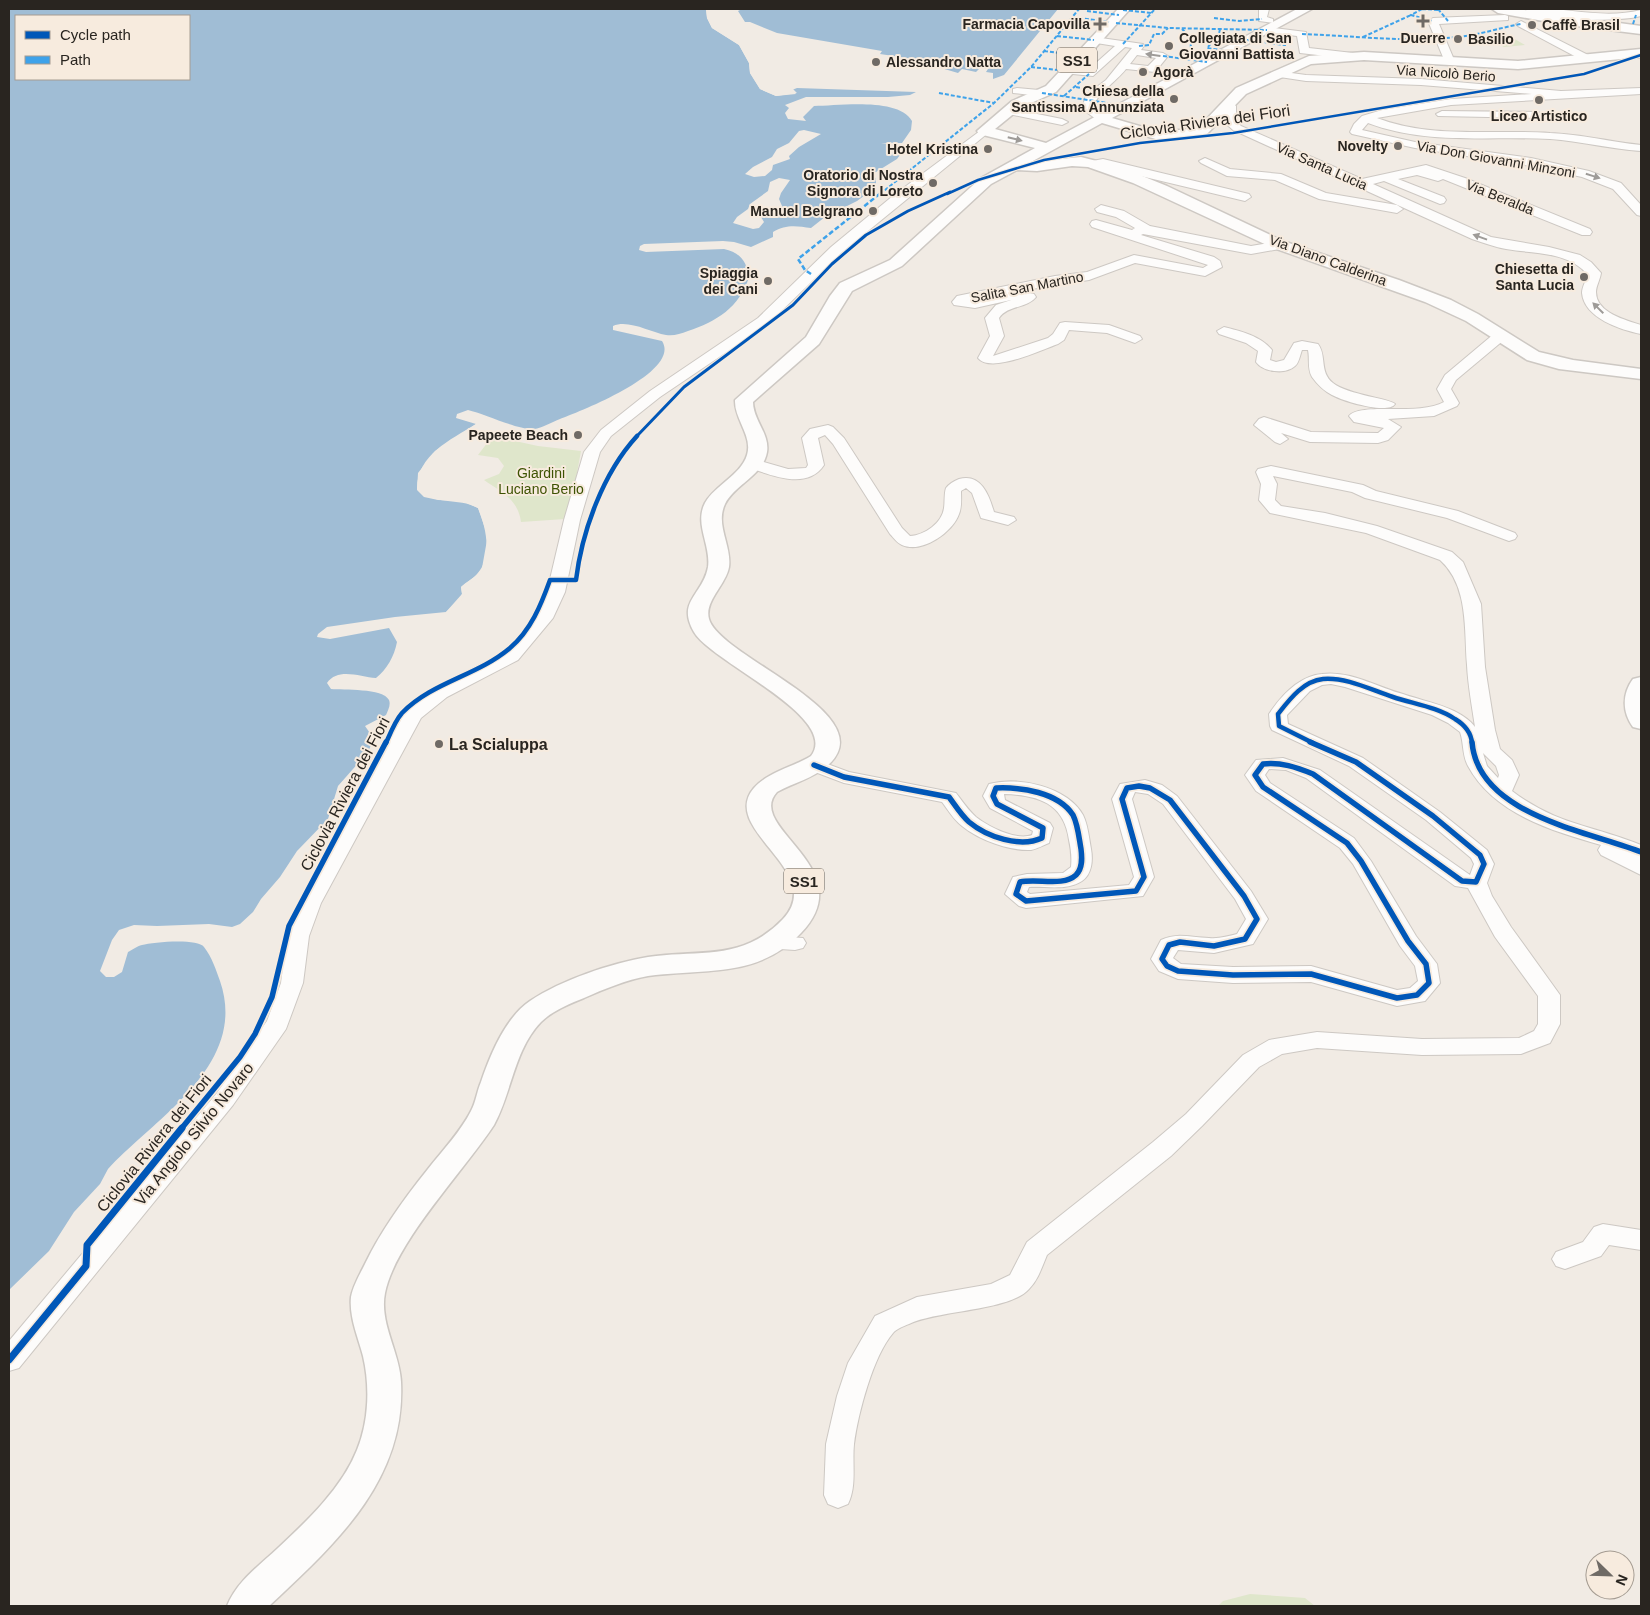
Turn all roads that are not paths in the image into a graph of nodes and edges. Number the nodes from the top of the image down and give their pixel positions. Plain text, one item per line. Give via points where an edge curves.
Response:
1 (1124, 9) edge
2 (1264, 9) edge
3 (1306, 9) edge
4 (1529, 9) edge
5 (1506, 12) edge
6 (1619, 13) edge
7 (1641, 14) edge
8 (1564, 19) junction
9 (1273, 24) junction
10 (1639, 30) edge
11 (1094, 40) junction
12 (1123, 44) junction
13 (1641, 53) edge
14 (1081, 56) junction
15 (1353, 56) junction
16 (1586, 58) junction
17 (1108, 59) junction
18 (1129, 60) junction
19 (1450, 62) junction
20 (1067, 71) junction
21 (1277, 74) junction
22 (1641, 91) edge
23 (1626, 92) junction
24 (1560, 94) junction
25 (1641, 96) edge
26 (1229, 103) junction
27 (1422, 106) junction
28 (1008, 111) junction
29 (1538, 115) dead end
30 (1104, 117) junction
31 (1369, 120) junction
32 (1062, 122) dead end
33 (984, 131) junction
34 (1046, 147) junction
35 (1641, 148) edge
36 (1205, 161) dead end
37 (1090, 164) junction
38 (1012, 165) junction
39 (1426, 169) dead end
40 (1384, 178) junction
41 (1462, 180) junction
42 (1360, 183) junction
43 (1245, 197) dead end
44 (1440, 200) dead end
45 (1101, 209) dead end
46 (1641, 212) edge
47 (1433, 217) junction
48 (1096, 224) dead end
49 (1146, 230) junction
50 (1586, 232) dead end
51 (1132, 234) junction
52 (1280, 245) junction
53 (1641, 330) edge
54 (1224, 331) dead end
55 (1500, 336) junction
56 (1135, 339) dead end
57 (1641, 374) edge
58 (1437, 410) junction
59 (1280, 439) dead end
60 (753, 464) junction
61 (1008, 520) dead end
62 (1509, 536) dead end
63 (1641, 684) edge
64 (1641, 722) edge
65 (814, 765) junction
66 (1502, 791) junction
67 (1585, 834) junction
68 (1641, 852) edge
69 (1641, 868) edge
70 (1476, 882) junction
71 (1641, 1240) edge
72 (1565, 1258) dead end
73 (9, 1360) edge
74 (838, 1495) dead end
75 (246, 1606) edge

1 - 11 main road, SS1
2 - 9 street via 1262,19
3 - 9 main road
4 - 8 street
5 - 8 main road
5 - 8 main road
5 - 19 street via 1433,21
6 - 7 street
6 - 8 street
8 - 10 main road
8 - 16 street via 1522,24
9 - 15 street via 1302,34 1304,51
9 - 30 main road
11 - 12 street
11 - 14 main road, SS1
12 - 17 street
12 -> 18 street via 1140,46
13 - 16 main road
14 - 17 street
14 - 20 main road, SS1
15 - 19 main road
15 - 21 main road via 1309,60
16 - 19 main road via 1518,65
17 - 18 street
17 - 20 street via 1089,74
18 - 30 street via 1110,82 1090,97 1087,109
20 - 28 main road, SS1 via 1051,89 1017,94
21 - 24 street, Via Nicolò Berio via 1300,78 1413,81
21 - 26 main road via 1241,91
22 - 23 street
23 - 24 street
23 - 25 street
24 - 27 street, Via Nicolò Berio
26 - 30 main road via 1200,132 1159,136
26 - 42 street, Via Santa Lucia via 1230,122 1237,128
27 - 29 street, Via Nicolò Berio via 1437,114
27 - 31 street, Via Nicolò Berio via 1382,113
28 - 32 street
28 - 33 main road, SS1
30 - 34 main road
31 - 35 street via 1444,135 1551,136
31 -> 46 street, Via Don Giovanni Minzoni via 1358,126 1356,132 1415,145 1531,162 1602,179 1616,186
33 -> 34 main road
33 - 73 street, Via Angiolo Silvio Novaro via 836,250 763,321 655,394 606,433 592,452 550,608 512,656 440,693 414,715 310,903 298,936 292,983 278,1023 225,1099
34 - 38 main road
36 - 47 street, Via Santa Lucia via 1227,172 1276,176 1323,196
37 - 38 main road, Via Diano Calderina via 1067,160 1032,167
37 - 43 street via 1103,163
37 - 52 main road, Via Diano Calderina via 1163,188
38 - 60 main road via 972,192 896,263 846,287 814,340 744,400 745,416 758,440
39 - 41 street
40 - 41 street, Via Beralda via 1417,171 1453,183
40 - 42 street, Via Beralda
40 - 44 street
41 - 50 street, Via Beralda
42 - 47 street, Via Santa Lucia
45 - 49 street via 1120,214
53 -> 47 street, Via Santa Lucia via 1606,315 1596,307 1589,289 1594,273 1579,260 1554,252 1502,245 1450,227
48 - 51 street
49 - 51 street
49 - 52 street via 1251,250
51 - 56 street, Salita San Martino via 1138,240 1209,260 1215,267 1206,272 1138,258 1089,276 998,291 959,302 968,304 1029,298 1007,303 996,310 992,318 998,329 996,342 985,358 994,361 1053,341 1059,338 1066,326 1108,329
52 - 55 main road, Via Diano Calderina via 1430,297
54 - 58 street via 1251,340 1265,350 1263,362 1269,366 1290,363 1299,345 1313,347 1316,351 1313,364 1320,380 1333,389 1376,403
55 - 57 main road, Via Diano Calderina via 1532,356
55 - 58 street via 1450,378 1444,388 1452,402
58 - 59 street via 1425,415 1358,414 1356,417 1359,419 1393,427 1378,438 1310,437 1264,422 1262,425 1266,430
60 - 61 street via 801,476 810,473 816,465 810,438 816,432 828,430 839,441 896,531 906,541 917,541 940,528 951,513 954,490 963,483 976,487 987,515
60 - 65 main road, SS1 via 714,504 710,519 719,552 718,572 697,610 697,619 702,630 716,644 818,718 830,744
62 - 66 street via 1452,514 1371,495 1357,488 1264,472 1270,485 1266,498 1276,510 1371,529 1446,556 1457,566 1472,604 1485,730 1491,751 1505,764 1509,775
63 - 64 main road via 1636,691
65 - 70 street via 844,777 949,798 968,821 1006,840 1031,843 1042,838 1043,828 997,804 993,796 996,788 1007,786 1051,798 1072,814 1082,865 1078,874 1068,880 1031,878 1020,882 1016,894 1026,901 1136,891 1144,877 1122,799 1127,788 1136,785 1156,788 1170,800 1244,896 1257,920 1245,939 1238,941 1209,946 1184,942 1169,944 1163,950 1162,959 1167,966 1178,971 1233,975 1311,974 1397,998 1417,995 1429,983 1426,964 1347,843 1263,787 1255,775 1263,764 1291,764 1313,774 1462,881
65 - 75 main road, SS1 via 769,788 760,795 758,804 761,818 791,857 808,897 803,912 784,943 753,956 730,961 647,967 606,979 532,1014 510,1049 486,1112 387,1249 367,1297 382,1367 385,1405 373,1457 344,1504
66 - 67 street via 1541,820
66 - 70 street via 1482,773 1474,757 1473,738 1462,724 1423,704 1356,684 1321,679 1309,683 1278,714 1279,726 1356,762 1460,837 1480,855 1484,864
67 - 68 street
67 - 69 street
70 - 74 street via 1503,932 1549,995 1548,1024 1542,1037 1521,1046 1474,1047 1317,1040 1277,1046 1251,1062 1162,1149 1036,1250 1019,1283 995,1294 917,1308 884,1324 862,1363 851,1396 840,1444
71 - 72 street via 1603,1234 1592,1249

